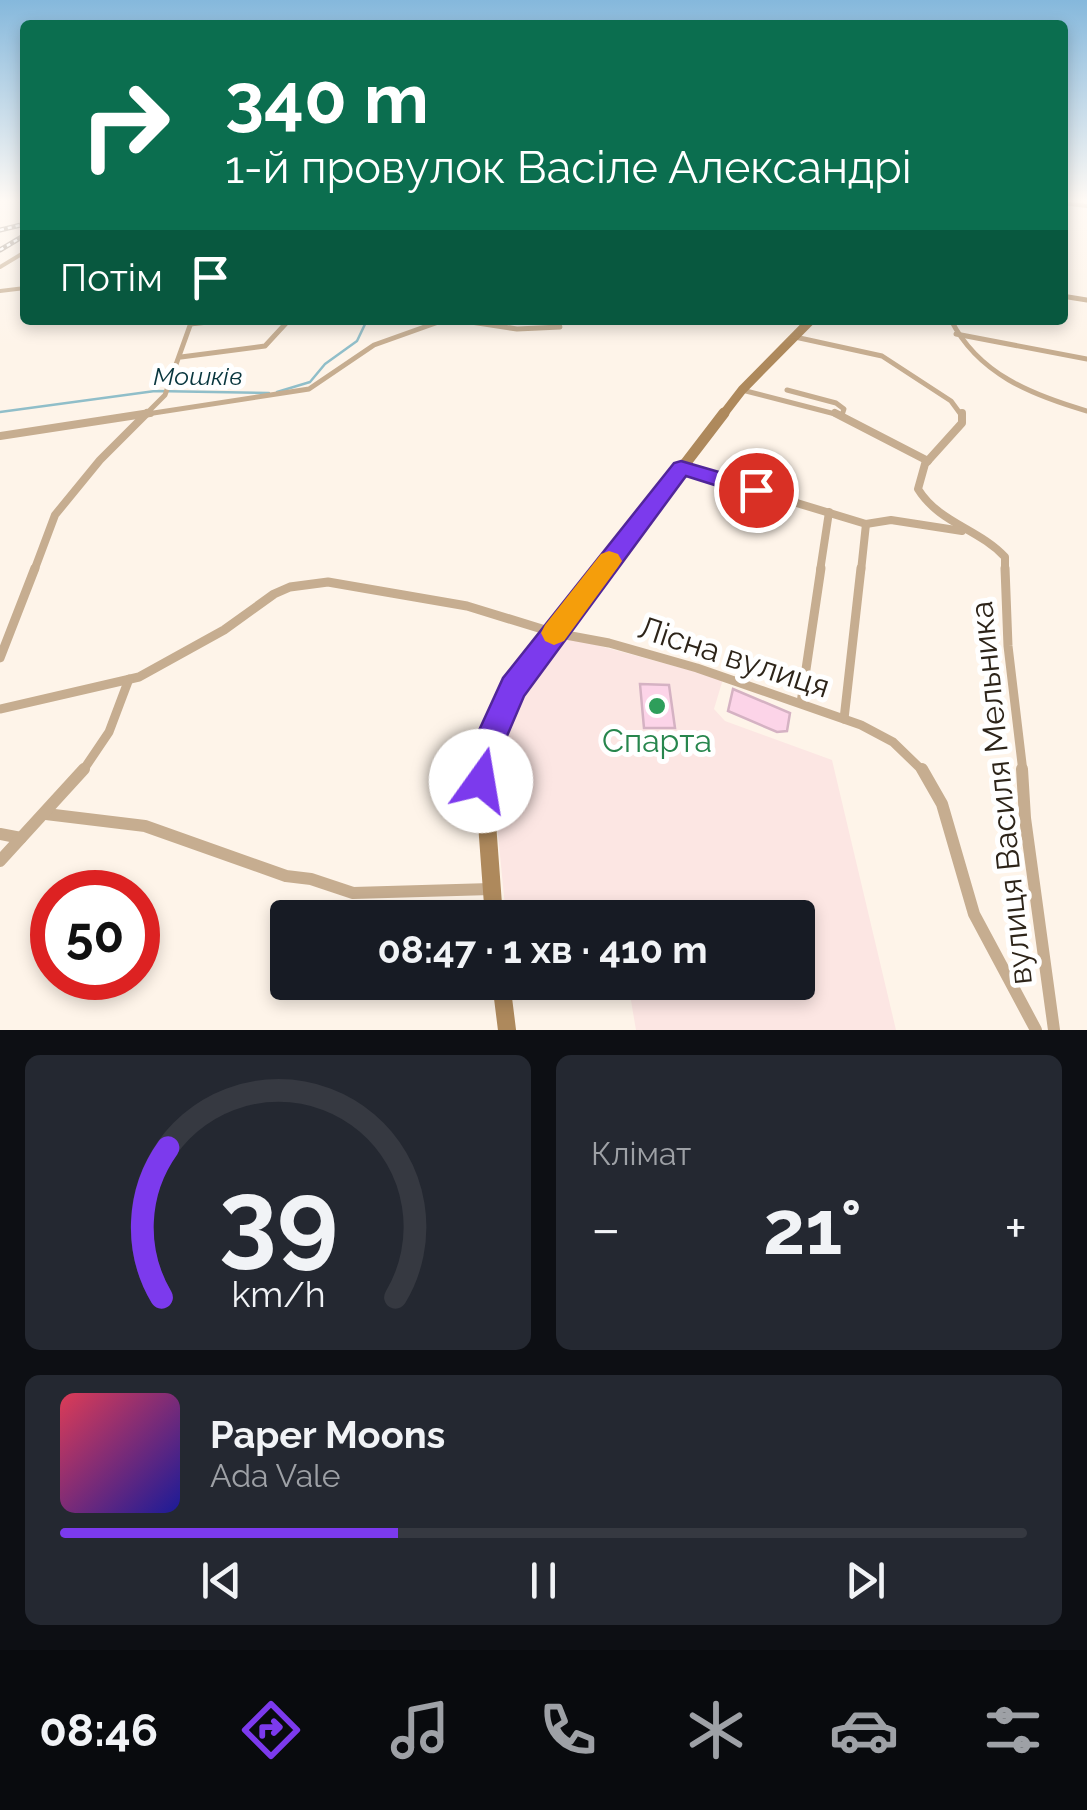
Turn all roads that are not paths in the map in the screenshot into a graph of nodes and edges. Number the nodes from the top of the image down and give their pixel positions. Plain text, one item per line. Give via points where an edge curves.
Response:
1 (190, 325) edge
2 (285, 325) edge
3 (430, 325) edge
4 (491, 325) edge
5 (806, 325) edge
6 (953, 325) edge
7 (560, 327) dead end
8 (956, 334) junction
9 (795, 337) junction
10 (180, 357) junction
11 (1087, 359) edge
12 (742, 390) junction
13 (787, 390) dead end
14 (1087, 411) edge
15 (145, 415) junction
16 (842, 415) junction
17 (0, 436) edge
18 (928, 462) junction
19 (681, 468) junction
20 (829, 512) junction
21 (866, 524) junction
22 (966, 532) junction
23 (0, 613) edge
24 (14, 616) junction
25 (555, 633) junction
26 (0, 658) edge
27 (129, 680) junction
28 (801, 703) junction
29 (0, 708) edge
30 (844, 719) junction
31 (894, 741) joint
32 (46, 814) junction
33 (0, 834) edge
34 (21, 838) junction
35 (0, 861) edge
36 (491, 889) junction
37 (492, 900) edge
38 (503, 1000) edge
39 (507, 1030) edge
40 (1036, 1030) edge
41 (1054, 1030) edge

1 - 10 street
2 - 10 street via 265,346
3 - 15 street via 374,345 309,390
4 - 7 street
5 - 9 main road
6 - 8 street
8 - 11 street
8 - 14 street via 978,362
9 - 12 main road
9 - 18 street via 882,356 957,406 962,423
10 - 15 street via 167,392
12 - 16 street
12 - 19 main road
13 - 16 street via 836,403
15 - 17 street
15 - 24 street via 55,515
16 - 18 street
18 - 22 street via 918,488 923,500
19 - 20 street
19 - 25 main road
20 - 21 street
20 - 28 street
21 - 22 street via 892,520
21 - 30 street
22 - 41 street, вулиця Василя Мельника via 1002,552 1029,860
23 - 24 street
24 - 26 street
25 - 27 street, Лісна вулиця via 467,606 359,585 307,583 274,594 207,640
25 - 28 street, Лісна вулиця via 679,663
25 - 36 main road via 514,687 486,750 482,816
27 - 29 street, Лісна вулиця
27 - 32 street via 112,729
28 - 30 street, Лісна вулиця
30 - 31 street, Лісна вулиця
31 - 40 street, вулиця Василя Мельника via 924,767 942,796 975,915
32 - 34 street
32 - 36 street via 145,826 352,893
33 - 34 street
34 - 35 street
36 - 37 main road
38 - 39 main road

